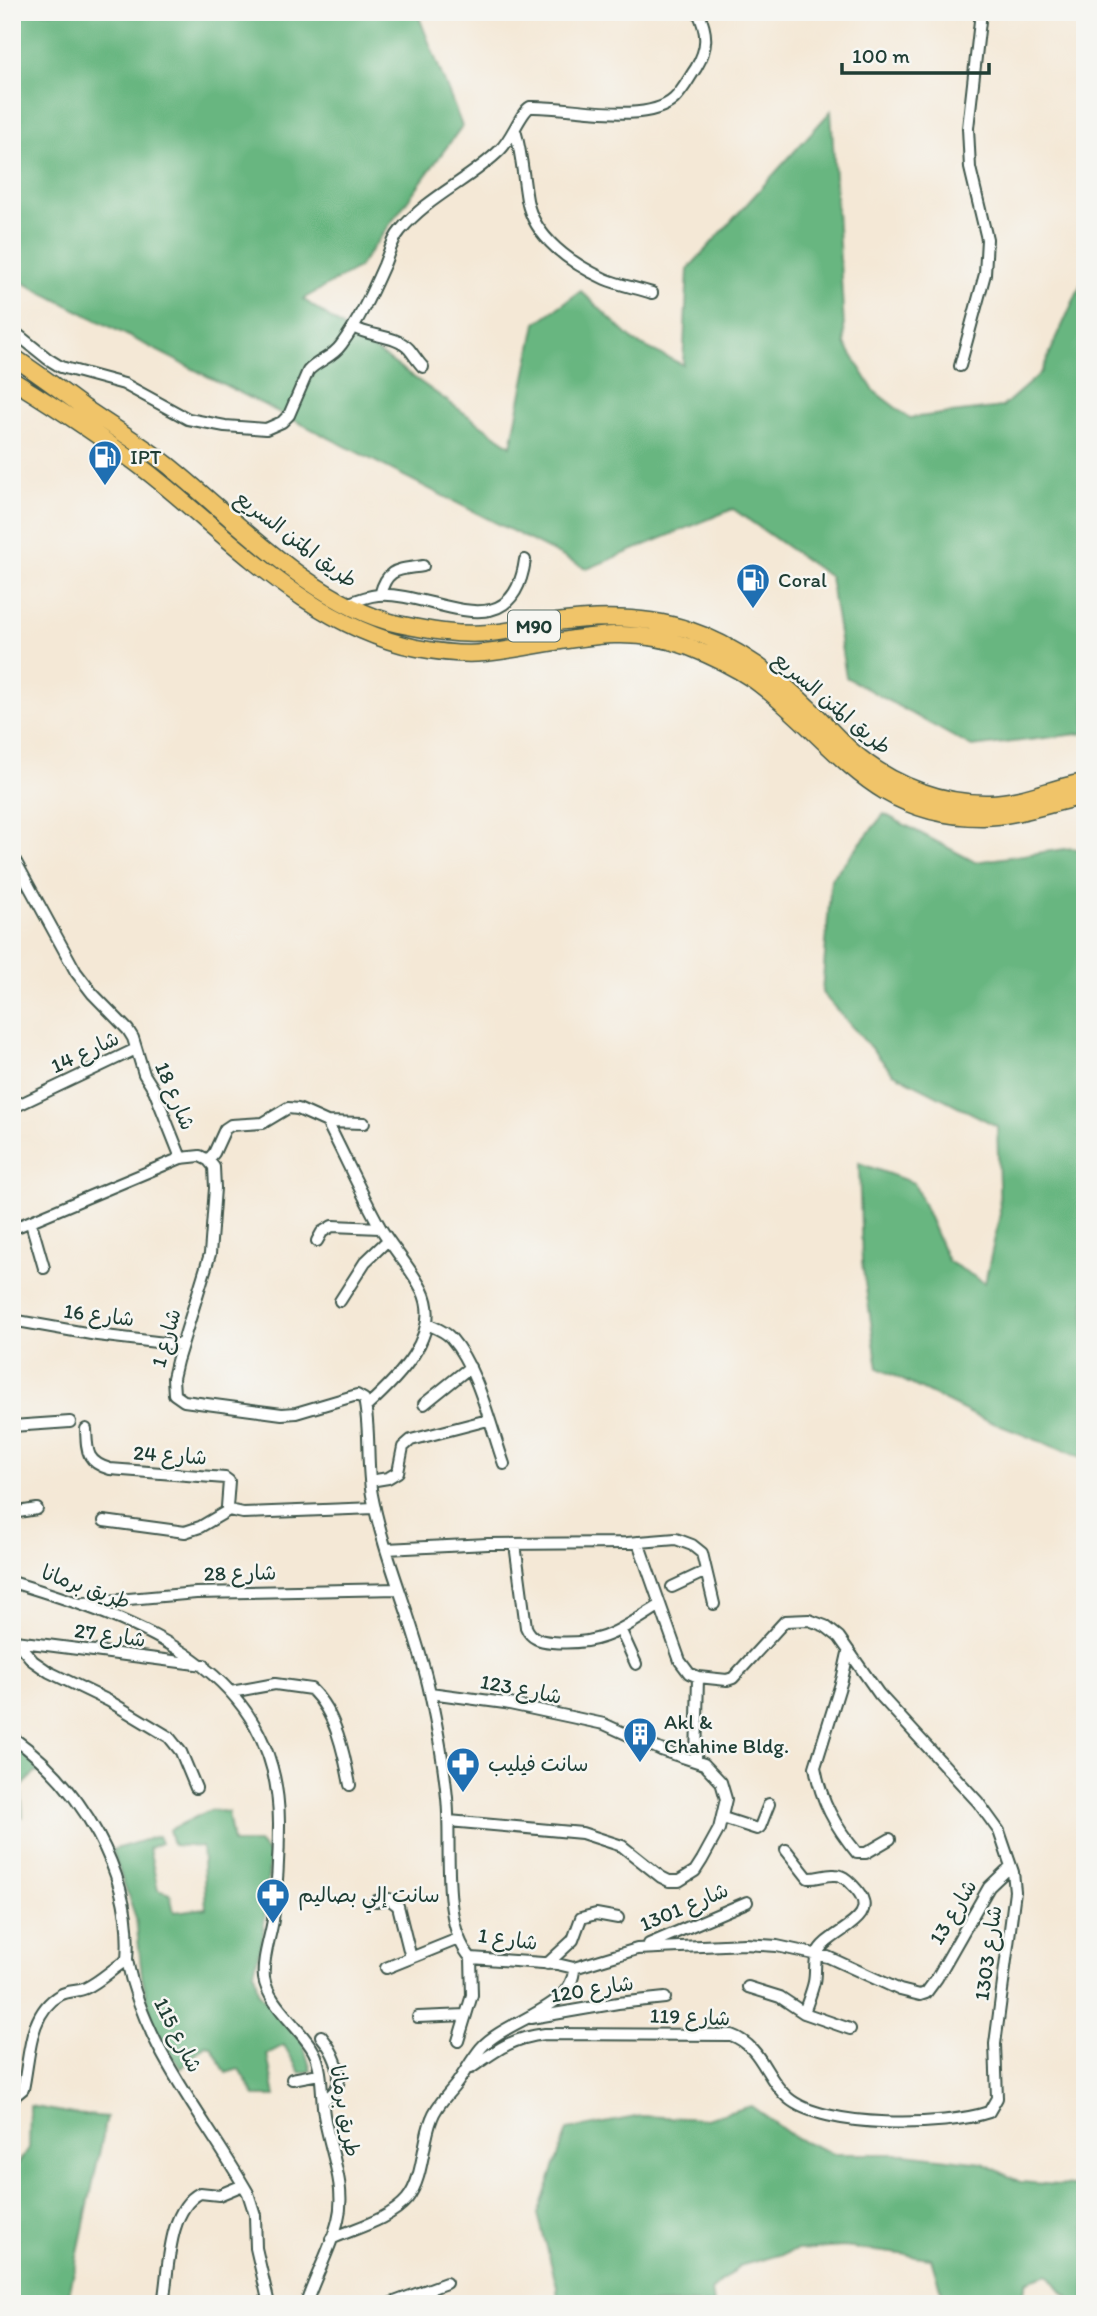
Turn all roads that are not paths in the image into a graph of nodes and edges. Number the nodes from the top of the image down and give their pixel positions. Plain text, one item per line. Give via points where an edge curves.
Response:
1 (698, 12) edge
2 (981, 12) edge
3 (515, 130) junction
4 (652, 293) dead end
5 (353, 327) junction
6 (12, 330) edge
7 (12, 356) edge
8 (960, 366) dead end
9 (423, 367) dead end
10 (12, 380) edge
11 (525, 560) dead end
12 (423, 566) dead end
13 (380, 595) junction
14 (346, 604) junction
15 (1085, 782) edge
16 (1085, 796) edge
17 (12, 855) edge
18 (136, 1049) junction
19 (12, 1108) edge
20 (327, 1122) junction
21 (364, 1123) dead end
22 (181, 1158) junction
23 (208, 1160) junction
24 (31, 1223) junction
25 (380, 1228) junction
26 (12, 1229) edge
27 (388, 1240) junction
28 (317, 1241) dead end
29 (44, 1268) dead end
30 (340, 1301) dead end
31 (12, 1320) edge
32 (427, 1324) junction
33 (182, 1345) junction
34 (470, 1367) junction
35 (424, 1404) dead end
36 (366, 1407) junction
37 (488, 1420) junction
38 (70, 1422) dead end
39 (12, 1426) edge
40 (86, 1429) dead end
41 (504, 1464) dead end
42 (370, 1482) junction
43 (375, 1508) junction
44 (37, 1509) dead end
45 (229, 1510) junction
46 (12, 1513) edge
47 (104, 1521) dead end
48 (638, 1542) junction
49 (515, 1544) junction
50 (386, 1549) junction
51 (706, 1571) junction
52 (12, 1582) edge
53 (672, 1587) dead end
54 (399, 1589) junction
55 (82, 1603) junction
56 (714, 1604) dead end
57 (659, 1606) junction
58 (621, 1631) junction
59 (15, 1641) edge
60 (848, 1653) junction
61 (636, 1664) dead end
62 (204, 1665) junction
63 (698, 1677) junction
64 (231, 1692) junction
65 (430, 1693) junction
66 (12, 1737) edge
67 (696, 1760) junction
68 (351, 1786) dead end
69 (196, 1788) dead end
70 (769, 1804) dead end
71 (723, 1818) junction
72 (449, 1821) junction
73 (890, 1839) dead end
74 (786, 1850) dead end
75 (1011, 1866) junction
76 (376, 1901) dead end
77 (747, 1902) dead end
78 (618, 1917) dead end
79 (458, 1939) junction
80 (637, 1949) junction
81 (817, 1954) junction
82 (411, 1958) junction
83 (471, 1958) junction
84 (127, 1960) junction
85 (547, 1964) junction
86 (386, 1968) dead end
87 (574, 1968) junction
88 (748, 1987) dead end
89 (665, 1998) dead end
90 (804, 2013) junction
91 (466, 2015) junction
92 (418, 2017) dead end
93 (525, 2019) junction
94 (850, 2029) dead end
95 (321, 2036) dead end
96 (458, 2041) dead end
97 (995, 2044) joint
98 (464, 2073) junction
99 (319, 2074) junction
100 (292, 2079) dead end
101 (12, 2098) edge
102 (323, 2101) junction
103 (243, 2185) junction
104 (331, 2239) junction
105 (446, 2283) dead end
106 (163, 2304) edge
107 (269, 2304) edge
108 (306, 2304) edge
109 (390, 2304) edge

1 - 3 street via 706,40 700,60 673,100 642,112 530,107
2 - 8 street via 968,128 970,168 987,239 985,274
3 - 4 street via 527,201 537,229 580,265 607,280
3 - 5 street via 489,161 418,211 399,232
5 - 6 street via 335,353 308,371 289,415 266,429 188,419 124,384 61,367
5 - 9 street via 408,348
7 - 14 highway, طريق المتن السريع / M90 via 149,451 279,557
10 - 16 highway, طريق المتن السريع / M90 via 146,471 317,608 366,633 417,648 460,653 592,635 642,636 684,645 724,661 755,682 846,765 878,788 917,806 984,817
11 - 13 street via 514,595 489,611
12 - 13 street via 393,571 383,582
13 - 14 street
14 - 15 highway, طريق المتن السريع / M90 via 397,624 447,632 487,634 574,620 627,618 689,630 751,663 813,712 860,758 922,792 988,804
17 - 18 street, شارع 18 via 76,972 128,1030
18 - 19 street, شارع 14
18 - 22 street, شارع 18
20 - 21 street
20 - 23 street via 288,1108 263,1123 231,1125
20 - 25 street
22 - 23 street
22 - 24 street
23 - 33 street, شارع 1 via 215,1175 210,1254
24 - 26 street
24 - 29 street
25 - 27 street
25 - 28 street via 332,1226
27 - 30 street via 365,1262
27 - 32 street via 423,1293
31 - 33 street, شارع 16
32 - 34 street via 452,1338
32 - 36 street via 399,1376
33 - 36 street, شارع 1 via 173,1378 174,1394 184,1401 282,1414 357,1395
34 - 35 street
34 - 37 street
36 - 42 street, شارع 1
37 - 41 street
37 - 42 street via 411,1440 403,1447 398,1472
38 - 39 street
40 - 45 street, شارع 24 via 88,1453 99,1466 225,1478
42 - 43 street, شارع 1
43 - 45 street
43 - 50 street, شارع 1
44 - 46 street
45 - 47 street via 185,1532
48 - 49 street
48 - 51 street via 685,1541 702,1553
48 - 57 street
49 - 50 street
49 - 58 street via 529,1634 569,1643
50 - 54 street, شارع 1
51 - 53 street
51 - 56 street
52 - 55 street, طريق برمانا
54 - 55 street, شارع 28 via 196,1593
54 - 65 street, شارع 1
55 - 62 street, طريق برمانا via 145,1629
57 - 58 street
57 - 63 street via 683,1666
58 - 61 street
59 - 62 street, شارع 27
59 - 69 street via 50,1672 169,1737 181,1752
60 - 63 street via 839,1637 825,1626 796,1619 785,1621 733,1678
60 - 73 street via 815,1767 817,1780 822,1798 857,1853 866,1853
60 - 75 street via 879,1694 978,1801 999,1831
62 - 64 street, طريق برمانا
63 - 67 street
64 - 68 street via 275,1684 311,1689 326,1707
64 - 99 street, طريق برمانا via 262,1739 276,1784 279,1824 264,1976 271,1994 315,2054
65 - 67 street, شارع 123 via 604,1724
65 - 72 street, شارع 1
66 - 84 street, شارع 115 via 64,1783 97,1831 126,1913
67 - 71 street via 721,1782 726,1799
70 - 71 street via 757,1829
71 - 72 street via 695,1871 679,1881 661,1877 622,1846 582,1833
72 - 79 street, شارع 1 via 449,1905
74 - 81 street via 808,1878 842,1876 863,1898 863,1912
75 - 81 street, شارع 13 via 980,1900 926,1993 900,1990
75 - 97 street, شارع 1303 via 1015,1891
76 - 82 street via 389,1899 398,1906
77 - 80 street, شارع 1301
78 - 85 street via 596,1914 581,1918 573,1940
79 - 82 street
79 - 83 street, شارع 1
80 - 81 street, شارع 13 via 745,1944
80 - 87 street, شارع 13
81 - 90 street
82 - 86 street
83 - 85 street, شارع 1
83 - 91 street via 472,1995
84 - 101 street via 84,1989 50,2003 28,2050 23,2089
84 - 103 street, شارع 115 via 166,2063
85 - 87 street, شارع 1
87 - 93 street via 566,1993
88 - 90 street via 780,1997
89 - 93 street, شارع 120
90 - 94 street
91 - 92 street
91 - 96 street
93 - 98 street via 482,2047
95 - 102 street via 331,2048 338,2078 335,2090
97 - 98 street, شارع 119 via 995,2104 989,2112 954,2121 866,2120 814,2112 789,2099 753,2048 730,2035 523,2037
98 - 104 street via 432,2117 409,2196 390,2213
99 - 100 street
99 - 102 street, طريق برمانا
102 - 104 street, طريق برمانا via 340,2196
103 - 106 street via 219,2195 200,2193 188,2201 173,2234
103 - 107 street, شارع 115 via 255,2215 256,2248
104 - 108 street, طريق برمانا
105 - 109 street

